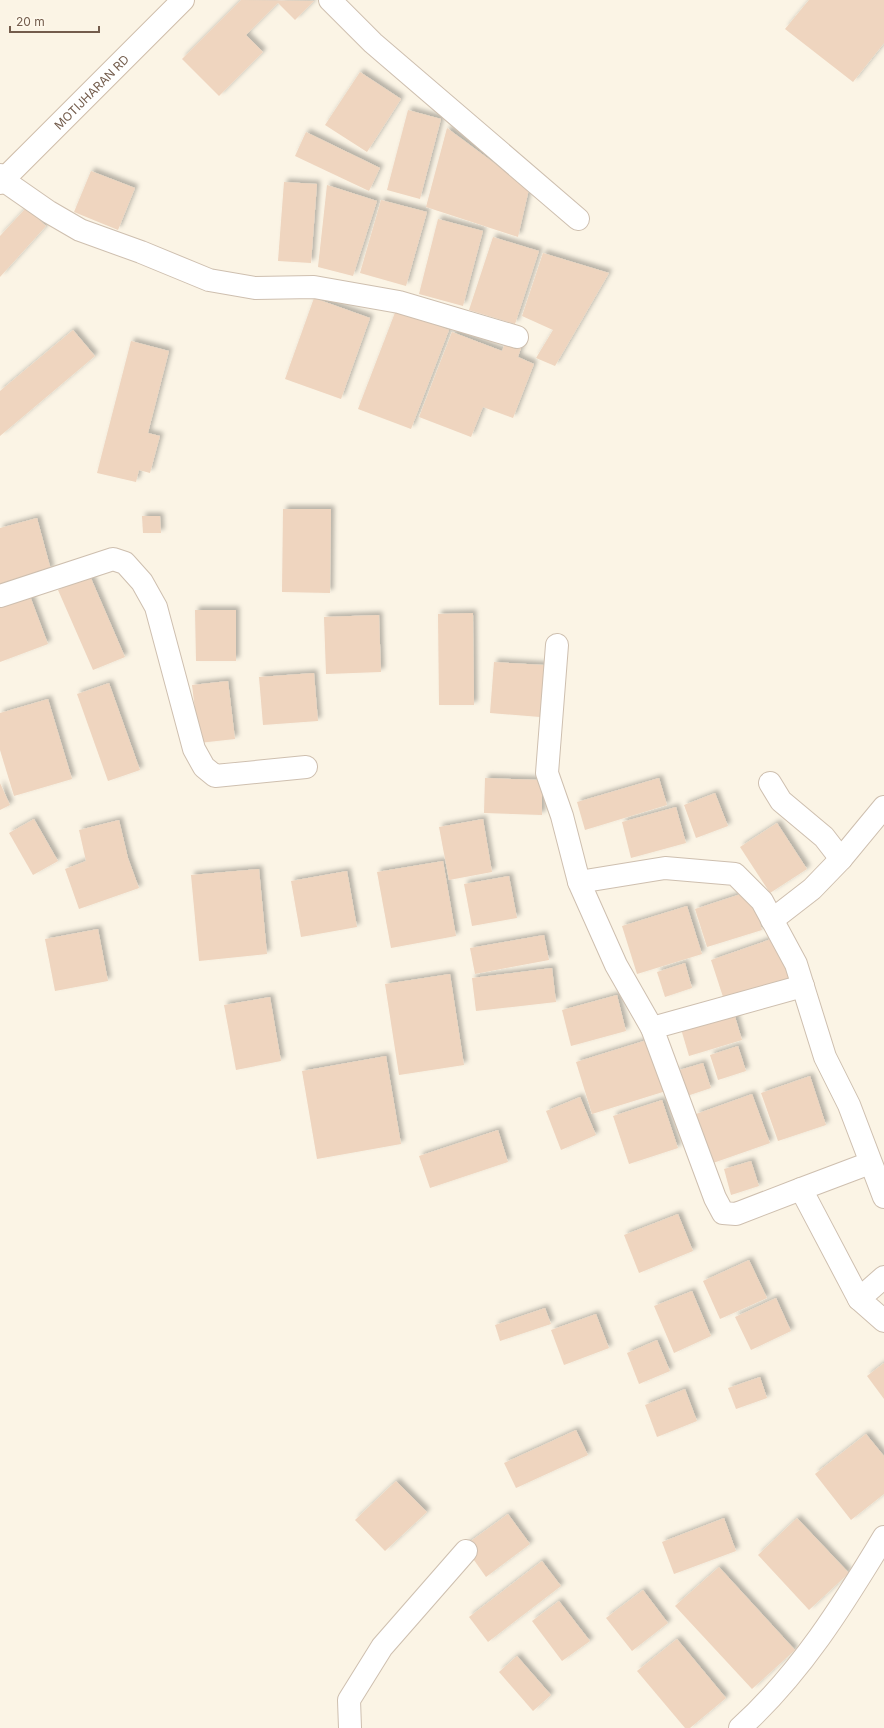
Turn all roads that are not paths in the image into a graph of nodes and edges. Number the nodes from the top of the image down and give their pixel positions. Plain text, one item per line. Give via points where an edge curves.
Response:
1 (183, 0) edge
2 (330, 0) edge
3 (1, 179) edge
4 (578, 218) dead end
5 (517, 337) dead end
6 (0, 596) edge
7 (557, 645) dead end
8 (306, 767) dead end
9 (770, 783) dead end
10 (884, 807) edge
11 (841, 859) junction
12 (579, 882) junction
13 (772, 920) junction
14 (803, 986) junction
15 (652, 1028) junction
16 (870, 1163) junction
17 (801, 1189) junction
18 (884, 1197) edge
19 (884, 1277) edge
20 (859, 1299) junction
21 (884, 1321) edge
22 (884, 1537) edge
23 (466, 1551) dead end
24 (748, 1725) edge
25 (350, 1728) edge

1 - 3 street, MOTIJHARAN RD
2 - 4 street via 373,43
3 - 5 street via 48,212 80,230 209,280 254,288 314,287 399,302
6 - 8 street via 113,559 125,563 142,582 156,607 194,749 204,767 216,776
7 - 12 street via 548,773
9 - 11 street via 781,802 824,837
10 - 11 street
11 - 13 street via 812,889
12 - 13 street via 665,868 736,874 762,901
12 - 15 street via 616,965
13 - 14 street via 796,964
14 - 15 street
14 - 16 street via 824,1057 849,1105
15 - 17 street via 715,1198 723,1213 736,1214
16 - 17 street
16 - 18 street
17 - 20 street
19 - 20 street
20 - 21 street
22 - 24 street via 848,1596 795,1670
23 - 25 street via 382,1647 349,1700

